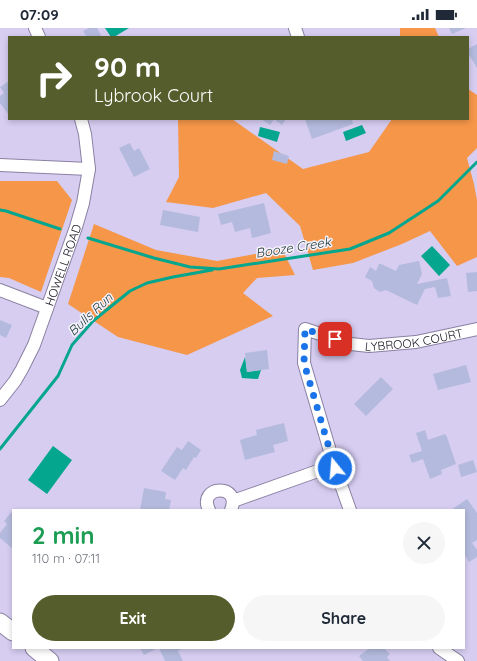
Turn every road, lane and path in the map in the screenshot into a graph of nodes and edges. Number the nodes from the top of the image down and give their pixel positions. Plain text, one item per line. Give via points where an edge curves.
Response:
1 (81, 120) edge
2 (0, 165) edge
3 (89, 169) junction
4 (0, 290) edge
5 (47, 308) junction
6 (477, 329) edge
7 (0, 400) edge
8 (335, 468) junction
9 (232, 505) edge
10 (209, 509) edge
11 (350, 509) edge
12 (0, 622) edge
13 (12, 631) edge
14 (35, 649) edge
15 (440, 649) edge
16 (50, 661) edge
17 (458, 661) edge

1 - 3 street, HOWELL ROAD
2 - 3 street
3 - 5 street, HOWELL ROAD via 76,227
4 - 5 street
5 - 7 street, HOWELL ROAD via 28,358
6 - 8 street, LYBROOK COURT via 416,342 369,346 351,344 305,329 304,363
8 - 9 street via 315,472
8 - 11 street
9 - 10 street via 229,493 217,490 208,499
12 - 13 main road
14 - 16 main road
15 - 17 street

